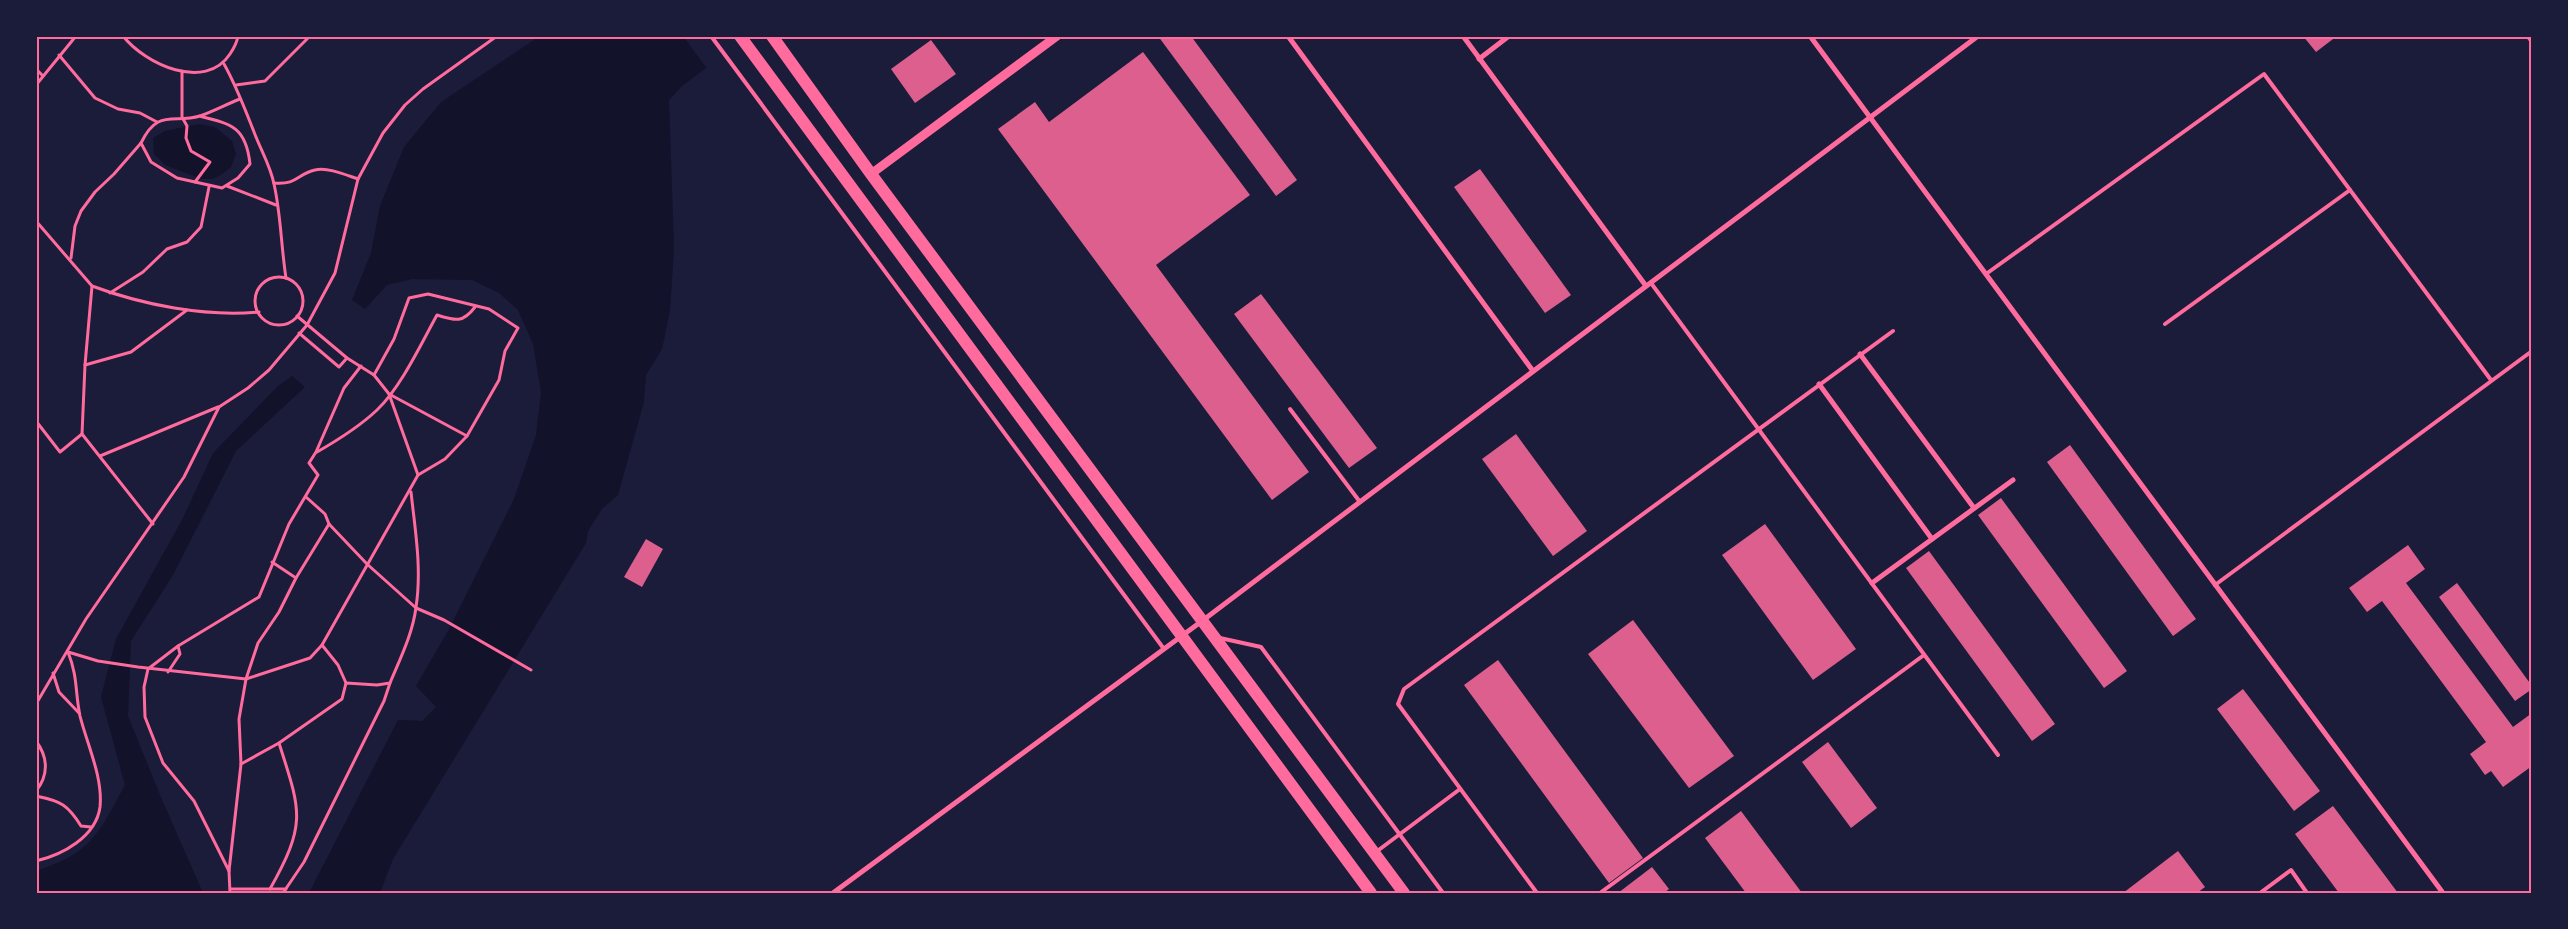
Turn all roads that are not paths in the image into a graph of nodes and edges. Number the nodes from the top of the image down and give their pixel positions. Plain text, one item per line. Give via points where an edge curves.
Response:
1 (711, 36) edge
2 (740, 36) edge
3 (772, 36) edge
4 (1057, 36) edge
5 (1288, 36) edge
6 (1462, 36) edge
7 (1509, 36) edge
8 (1810, 36) edge
9 (1978, 36) edge
10 (1479, 59) junction
11 (1870, 118) junction
12 (871, 174) junction
13 (2350, 190) junction
14 (1986, 274) junction
15 (1648, 285) junction
16 (2165, 324) dead end
17 (1893, 331) dead end
18 (2532, 351) edge
19 (1860, 354) junction
20 (1533, 371) junction
21 (2491, 380) junction
22 (1820, 384) junction
23 (1290, 409) dead end
24 (1758, 429) junction
25 (2013, 480) dead end
26 (1360, 502) junction
27 (1974, 508) junction
28 (1932, 539) junction
29 (1872, 583) junction
30 (2216, 585) junction
31 (1202, 621) junction
32 (1181, 636) junction
33 (1214, 637) junction
34 (1164, 649) junction
35 (1924, 655) junction
36 (1998, 755) dead end
37 (1460, 789) junction
38 (1399, 834) junction
39 (1374, 853) junction
40 (833, 893) edge
41 (1372, 893) edge
42 (1404, 893) edge
43 (1443, 893) edge
44 (1536, 893) edge
45 (1600, 893) edge
46 (2260, 893) edge
47 (2307, 893) edge
48 (2443, 893) edge

1 - 34 lane
2 - 32 main road
3 - 12 main road
4 - 12 street
5 - 20 street
6 - 10 street
7 - 10 street
8 - 11 street
9 - 11 street
10 - 15 street
11 - 14 street
11 - 15 street
12 - 31 main road
13 - 14 lane via 2264,74
13 - 16 lane
13 - 21 lane
14 - 30 street
15 - 20 street
15 - 24 lane
17 - 19 lane
18 - 21 lane
19 - 22 lane
19 - 27 street
20 - 26 street
21 - 30 lane
22 - 24 lane
22 - 28 street
23 - 26 lane
24 - 29 lane
24 - 37 lane via 1404,689 1398,704
25 - 27 street
26 - 31 street
27 - 28 street
28 - 29 street
29 - 35 lane
30 - 48 street
31 - 32 street
31 - 33 main road
32 - 34 street
32 - 41 main road
33 - 38 lane via 1261,647
33 - 39 main road
34 - 40 street
35 - 36 lane
35 - 45 lane
37 - 38 lane
37 - 44 lane
38 - 39 lane
38 - 43 lane
39 - 42 main road
46 - 47 lane via 2291,870

